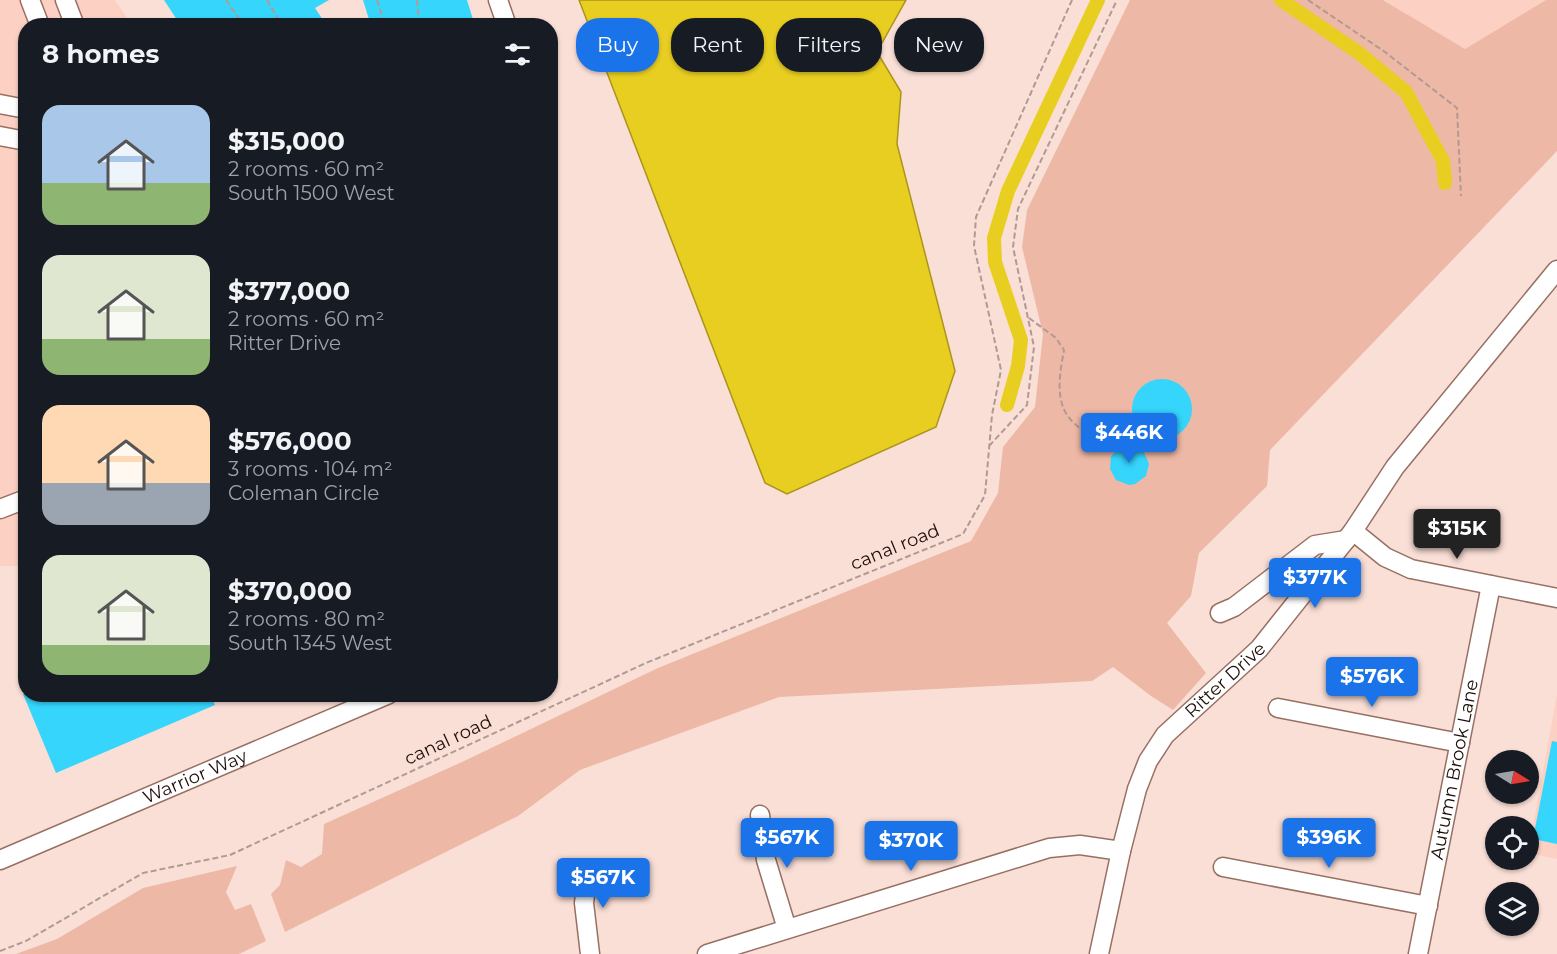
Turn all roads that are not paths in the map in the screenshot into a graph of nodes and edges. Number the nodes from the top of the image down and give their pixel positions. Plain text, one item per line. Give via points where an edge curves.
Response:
1 (30, 0) edge
2 (65, 0) edge
3 (498, 0) edge
4 (37, 18) edge
5 (71, 18) edge
6 (504, 18) edge
7 (0, 104) edge
8 (18, 107) edge
9 (0, 136) edge
10 (18, 139) edge
11 (1557, 270) edge
12 (18, 502) edge
13 (0, 509) edge
14 (1349, 535) junction
15 (1491, 585) junction
16 (1557, 598) edge
17 (1220, 613) dead end
18 (370, 702) edge
19 (1278, 708) dead end
20 (1460, 743) junction
21 (760, 815) dead end
22 (1120, 851) junction
23 (0, 860) edge
24 (1223, 867) dead end
25 (588, 870) dead end
26 (1428, 906) junction
27 (787, 929) junction
28 (590, 954) edge
29 (707, 954) edge
30 (1099, 954) edge
31 (1418, 954) edge

1 - 4 street
2 - 5 street
3 - 6 street
7 - 8 street
9 - 10 street
11 - 14 street, Ritter Drive via 1395,467
12 - 13 street
14 - 15 street via 1411,569
14 - 17 street via 1315,545 1234,607
14 - 22 street, Ritter Drive via 1259,649 1165,735 1148,761 1137,789
15 - 16 street
15 - 20 street, Autumn Brook Lane
18 - 23 street, Warrior Way
19 - 20 street
20 - 26 street, Autumn Brook Lane
21 - 27 street via 766,860
22 - 27 street via 1080,845 1048,848
22 - 30 street, Ritter Drive
24 - 26 street
25 - 28 street via 584,903
26 - 31 street, Autumn Brook Lane
27 - 29 street

